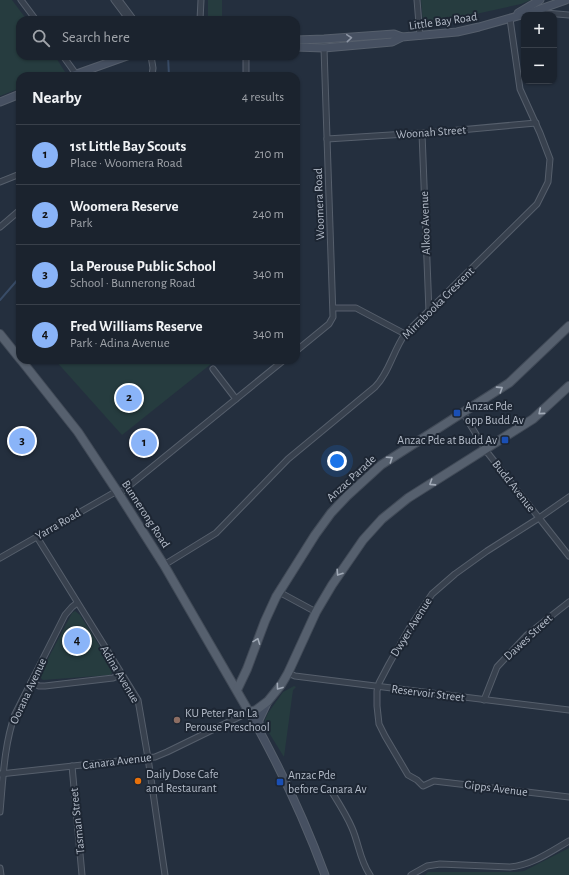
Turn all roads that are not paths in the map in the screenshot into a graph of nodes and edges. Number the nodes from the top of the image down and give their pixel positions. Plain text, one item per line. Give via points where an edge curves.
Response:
1 (21, 0) edge
2 (114, 0) edge
3 (119, 0) edge
4 (201, 0) edge
5 (417, 0) edge
6 (540, 0) edge
7 (552, 0) edge
8 (566, 0) edge
9 (543, 8) junction
10 (532, 12) edge
11 (557, 14) edge
12 (569, 15) edge
13 (33, 16) edge
14 (126, 16) edge
15 (131, 16) edge
16 (200, 16) edge
17 (521, 16) edge
18 (510, 19) junction
19 (420, 36) junction
20 (402, 37) junction
21 (300, 40) edge
22 (324, 40) junction
23 (300, 47) edge
24 (324, 48) junction
25 (65, 60) edge
26 (116, 60) edge
27 (152, 60) edge
28 (246, 60) edge
29 (71, 72) edge
30 (82, 72) edge
31 (152, 72) edge
32 (246, 72) edge
33 (16, 96) edge
34 (0, 102) edge
35 (536, 123) junction
36 (422, 133) junction
37 (327, 139) junction
38 (16, 176) edge
39 (0, 182) edge
40 (16, 213) edge
41 (0, 227) edge
42 (334, 308) junction
43 (429, 312) junction
44 (569, 326) edge
45 (0, 334) edge
46 (405, 334) junction
47 (300, 348) edge
48 (16, 353) edge
49 (25, 364) edge
50 (279, 364) edge
51 (213, 369) dead end
52 (569, 386) edge
53 (236, 399) junction
54 (463, 413) junction
55 (486, 449) junction
56 (118, 492) junction
57 (569, 496) edge
58 (539, 518) junction
59 (37, 537) junction
60 (569, 556) edge
61 (0, 558) edge
62 (164, 565) junction
63 (279, 592) junction
64 (569, 602) edge
65 (77, 603) junction
66 (316, 612) junction
67 (288, 673) junction
68 (122, 674) junction
69 (31, 682) junction
70 (378, 687) junction
71 (236, 690) junction
72 (484, 700) junction
73 (268, 701) junction
74 (569, 710) edge
75 (249, 712) junction
76 (259, 730) junction
77 (148, 758) junction
78 (72, 766) junction
79 (2, 774) edge
80 (423, 786) joint
81 (330, 789) dead end
82 (569, 797) edge
83 (0, 812) edge
84 (569, 841) edge
85 (0, 868) edge
86 (1, 875) edge
87 (82, 875) edge
88 (165, 875) edge
89 (325, 875) edge
90 (370, 875) edge
91 (411, 875) edge

1 - 13 street
2 - 14 street
3 - 15 street
4 - 16 street
5 - 19 street
6 - 18 street
7 - 9 street, Little Bay Road
8 - 9 street, Little Bay Road
9 - 10 street, Little Bay Road
11 - 12 street, Little Bay Road
17 - 18 street, Little Bay Road
18 - 19 street, Little Bay Road via 468,30
18 - 35 street, Mirrabooka Crescent via 520,89
19 - 20 street, Little Bay Road
22 -> 20 street, Little Bay Road via 394,34
20 - 24 street, Little Bay Road via 392,42
21 - 22 street, Little Bay Road
22 - 24 street, Woomera Road
23 - 24 street, Little Bay Road
24 - 37 street, Woomera Road
25 - 29 street
26 - 30 street
27 - 31 street
28 - 32 street
33 - 34 street
35 - 36 street, Woonah Street
35 - 43 street, Mirrabooka Crescent via 550,159 548,182 538,204
36 - 37 street, Woonah Street
36 - 43 street, Alkoo Avenue
37 - 42 street, Woomera Road
38 - 39 street
40 - 41 street
42 - 46 street via 356,308
42 - 47 street, Woomera Road via 329,324
43 - 46 street, Mirrabooka Crescent
54 -> 44 main road, Anzac Parade via 509,383
45 - 48 main road, Bunnerong Road
46 - 62 street, Mirrabooka Crescent via 375,387 292,455 216,532
49 - 56 main road, Bunnerong Road via 78,432
50 - 53 street
51 - 53 street
52 -> 55 main road via 533,419
53 - 56 street
54 - 55 street, Budd Avenue
63 -> 54 main road, Anzac Parade via 331,513 358,485 390,459
55 - 58 street, Budd Avenue
55 -> 66 main road via 408,498 382,518 342,568
56 - 59 street, Yarra Road
56 - 62 main road, Bunnerong Road
57 - 58 street, Dwyer Avenue
58 - 60 street, Budd Avenue
58 - 70 street, Dwyer Avenue via 487,551 432,594 410,627
59 - 61 street, Yarra Road
59 - 65 street, Adina Avenue
62 - 71 main road, Bunnerong Road
63 - 66 street
71 -> 63 main road, Anzac Parade
64 - 72 street, Dawes Street via 527,635 497,667
65 - 68 street, Adina Avenue
65 - 69 street, Oorana Avenue via 65,616
66 - 67 main road
67 - 70 street, Reservoir Street
67 -> 73 main road
68 - 69 street via 113,678 45,686
68 - 77 street, Adina Avenue via 138,700
69 - 79 street, Oorana Avenue via 12,723
70 - 72 street, Reservoir Street
70 - 80 street, Dwyer Avenue via 379,724 384,736 408,775
71 - 75 main road
72 - 74 street, Reservoir Street
73 - 75 main road
73 - 76 street via 259,720
75 - 76 street
75 - 77 street, Canara Avenue via 164,754
76 - 89 street via 291,791
77 - 78 street, Canara Avenue
77 - 88 street, Adina Avenue
78 - 79 street, Canara Avenue
78 - 87 street, Tasman Street
79 - 83 street, Oorana Avenue
80 - 82 street, Gipps Avenue via 434,781
81 - 90 street via 352,827 364,867
84 - 91 street via 521,866 434,865
85 - 86 street

